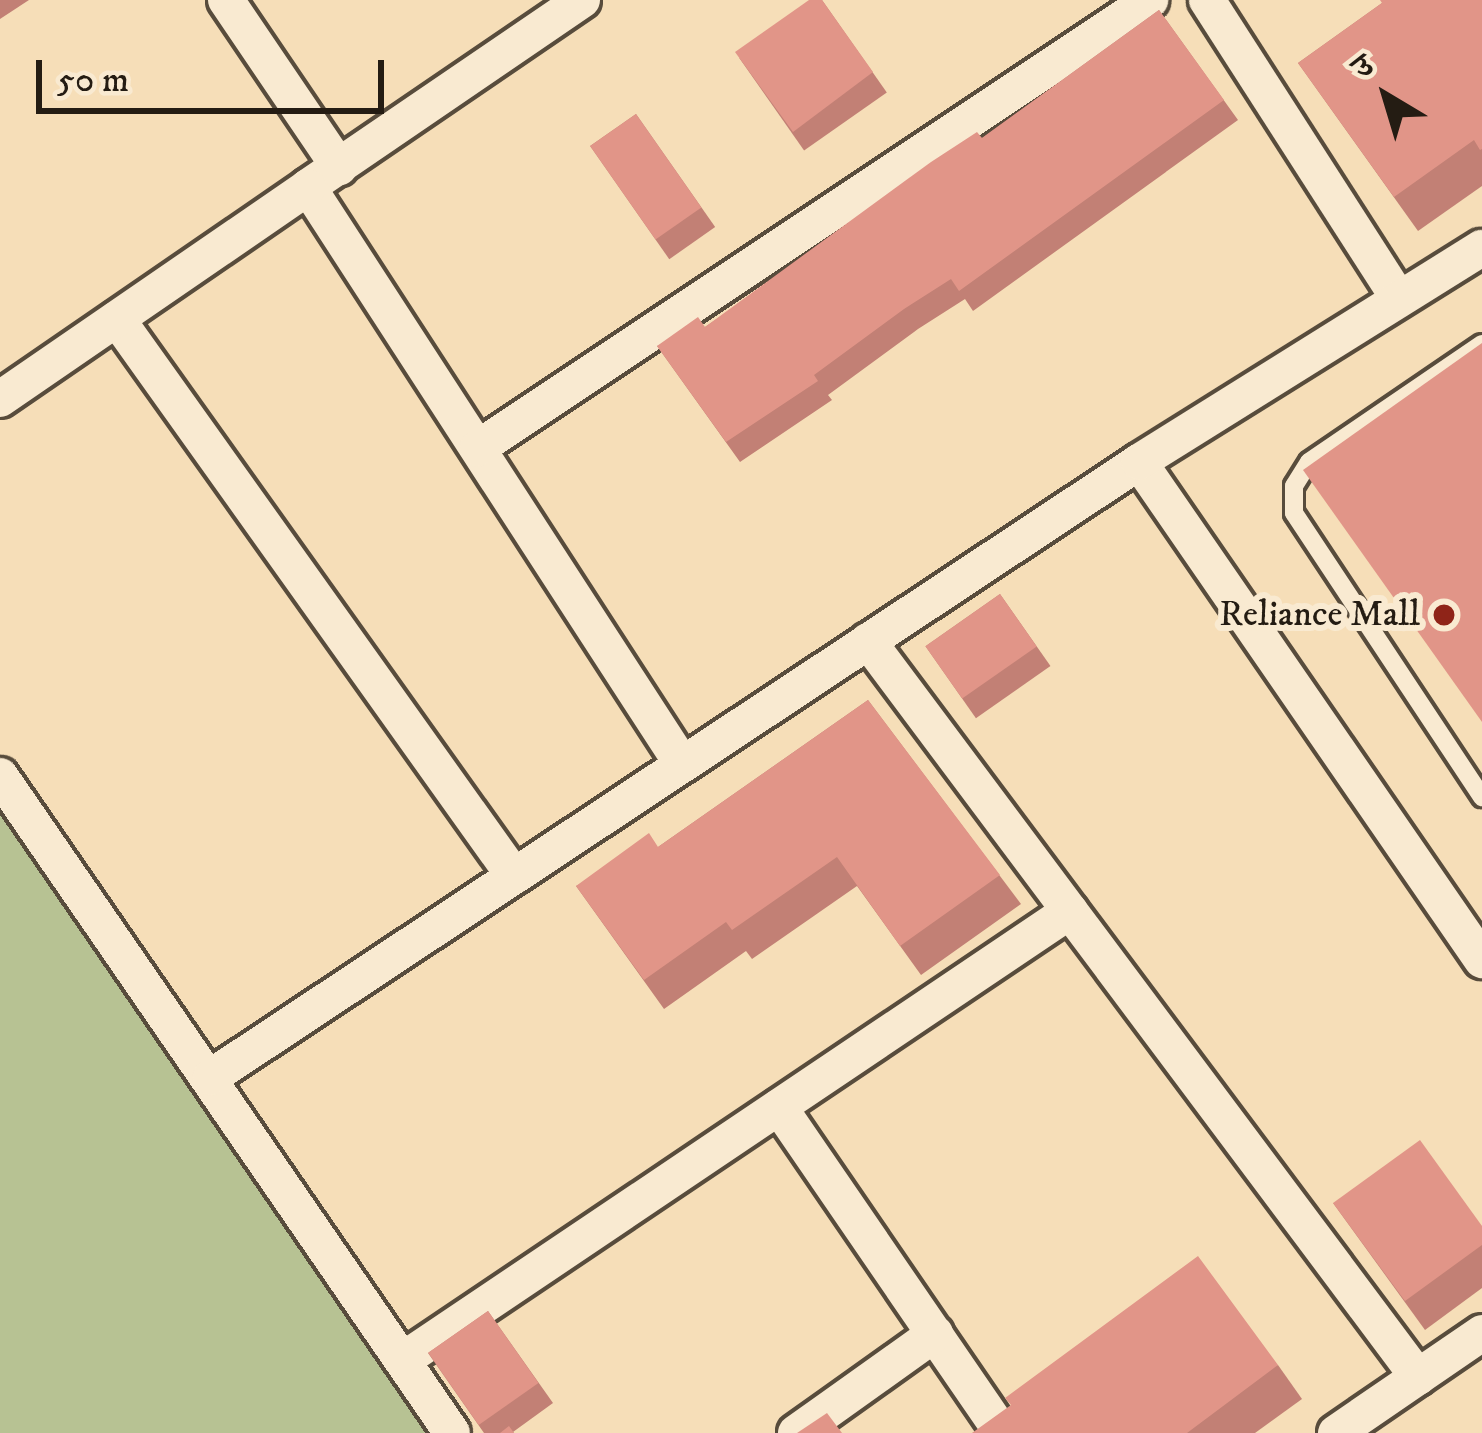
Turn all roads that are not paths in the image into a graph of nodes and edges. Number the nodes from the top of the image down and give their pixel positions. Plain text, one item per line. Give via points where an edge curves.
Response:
1 (226, 0) edge
2 (582, 0) edge
3 (1150, 0) edge
4 (1207, 0) edge
5 (324, 177) junction
6 (1482, 248) edge
7 (1399, 299) junction
8 (117, 319) junction
9 (1482, 344) edge
10 (0, 399) edge
11 (478, 448) junction
12 (1139, 462) junction
13 (868, 641) junction
14 (682, 764) junction
15 (0, 776) edge
16 (1482, 797) edge
17 (514, 876) junction
18 (1070, 911) junction
19 (1482, 960) edge
20 (211, 1077) junction
21 (779, 1107) junction
22 (1482, 1333) edge
23 (935, 1334) junction
24 (403, 1360) junction
25 (1418, 1377) junction
26 (452, 1433) edge
27 (796, 1433) edge
28 (1002, 1433) edge
29 (1336, 1433) edge

1 - 5 street
2 - 5 street
3 - 11 street
4 - 7 street
5 - 8 street
5 - 11 street
6 - 7 street
7 - 12 street
8 - 10 street
8 - 17 street
9 - 16 lane via 1309,462 1294,486 1294,513
11 - 14 street
12 - 13 street
12 - 19 street
13 - 14 street
13 - 18 street
14 - 17 street
15 - 20 street
17 - 20 street
18 - 21 street
18 - 25 street
20 - 24 street
21 - 23 street
21 - 24 street
22 - 25 street
23 - 27 street
23 - 28 street
24 - 26 street
25 - 29 street

